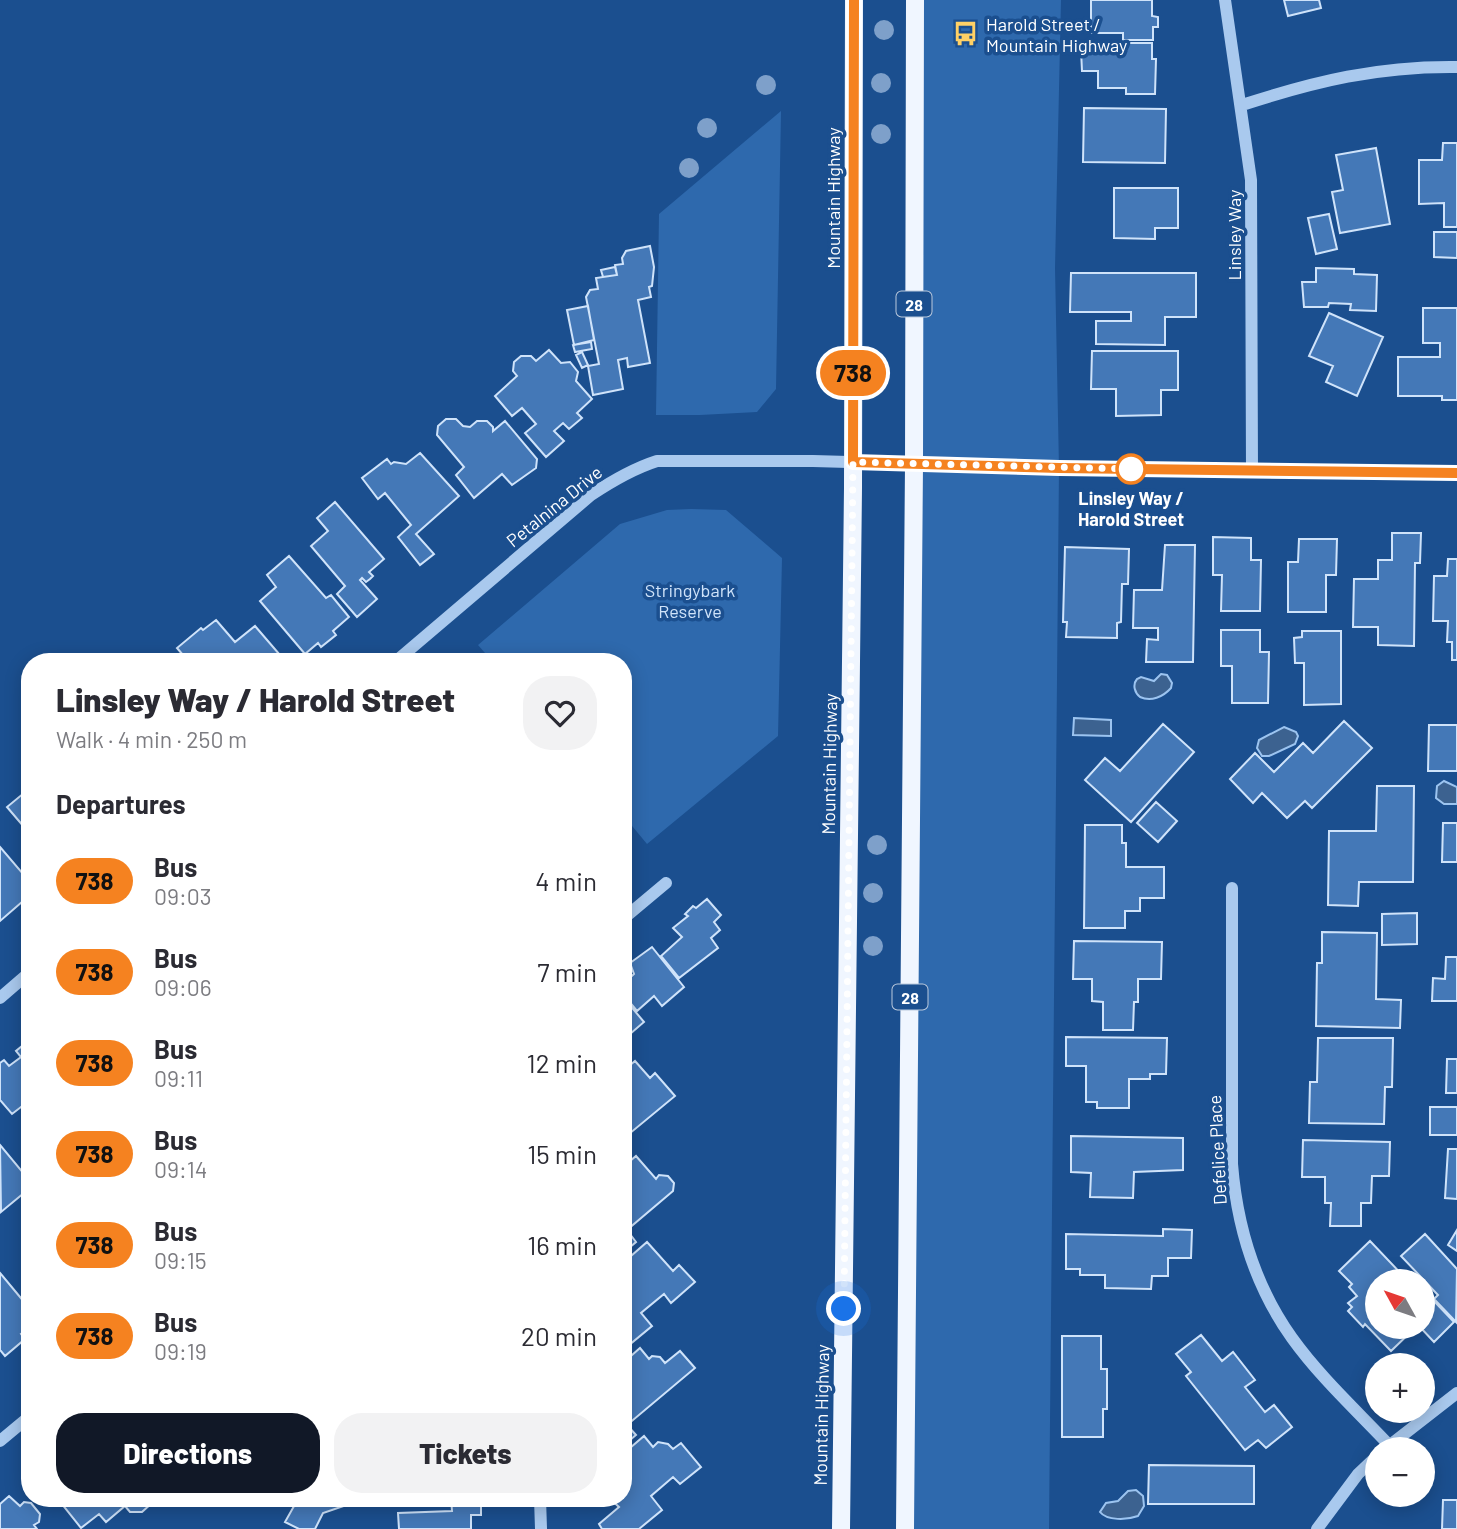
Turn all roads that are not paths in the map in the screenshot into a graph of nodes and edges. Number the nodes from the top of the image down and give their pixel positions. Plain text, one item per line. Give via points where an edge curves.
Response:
1 (854, 0) edge
2 (915, 0) edge
3 (1225, 0) edge
4 (1457, 67) edge
5 (1242, 105) junction
6 (853, 462) junction
7 (914, 465) junction
8 (1252, 471) junction
9 (1457, 473) edge
10 (406, 653) edge
11 (666, 883) dead end
12 (1232, 888) dead end
13 (632, 911) edge
14 (21, 980) edge
15 (0, 998) edge
16 (1457, 1393) edge
17 (21, 1424) edge
18 (1378, 1437) edge
19 (1400, 1437) edge
20 (0, 1441) edge
21 (1365, 1468) edge
22 (540, 1507) edge
23 (541, 1529) edge
24 (841, 1529) edge
25 (905, 1529) edge
26 (1317, 1529) edge

1 - 6 main road, Mountain Highway
2 - 7 main road, 28
3 - 5 street, Linsley Way
4 - 5 street via 1367,72
5 - 8 street, Linsley Way via 1251,180
6 - 7 street, Petalnina Drive
6 - 10 street, Petalnina Drive via 674,460 637,467 590,495
6 - 24 main road, Mountain Highway
7 - 8 street, Petalnina Drive
7 - 25 main road, 28
8 - 9 street, Petalnina Drive
11 - 13 street
12 - 18 street, Defelice Place via 1232,1164 1244,1237 1254,1271 1293,1339
14 - 15 street
16 - 19 street
17 - 20 street
21 - 26 street
22 - 23 street

